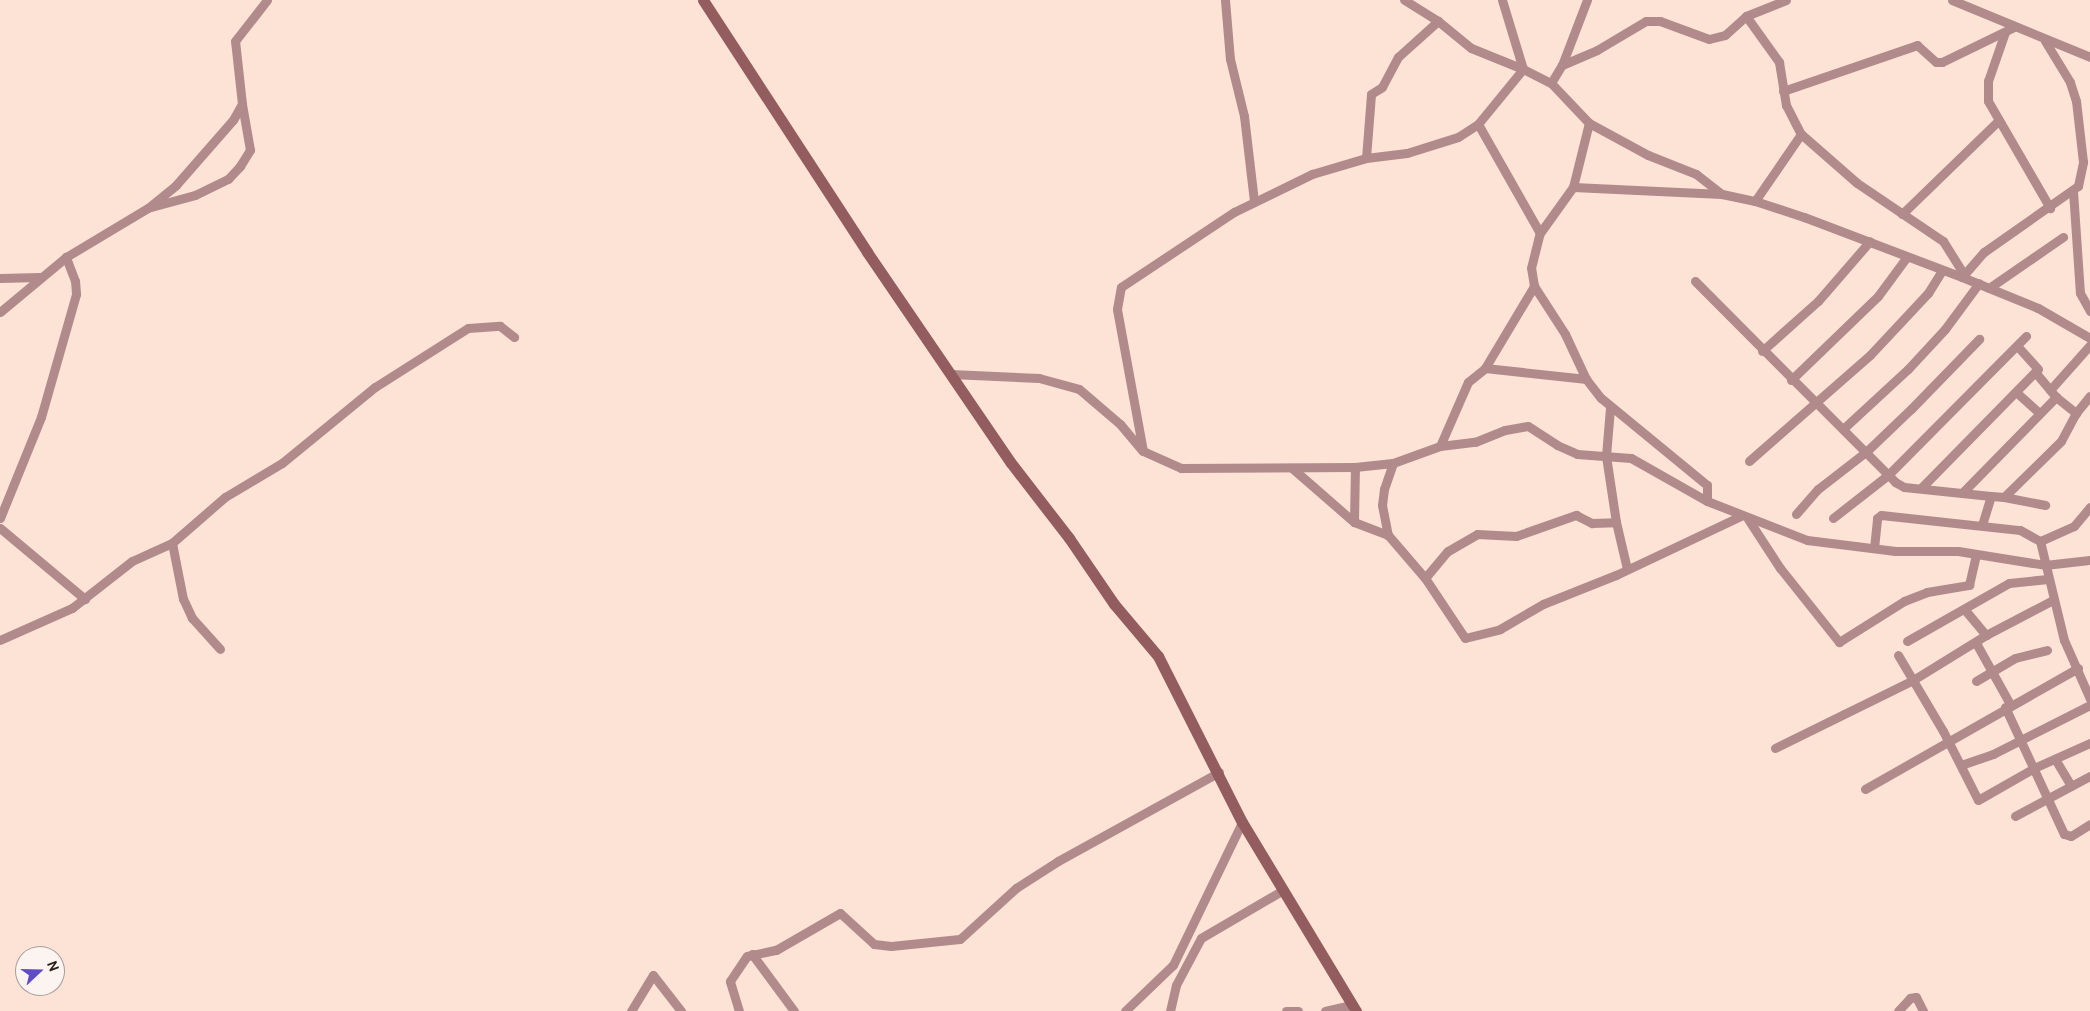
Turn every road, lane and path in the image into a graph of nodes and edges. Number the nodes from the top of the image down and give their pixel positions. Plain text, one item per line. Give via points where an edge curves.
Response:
1 (267, 0) edge
2 (703, 0) edge
3 (1225, 0) edge
4 (1404, 0) edge
5 (1502, 0) edge
6 (1586, 0) edge
7 (1786, 0) edge
8 (1952, 0) edge
9 (1746, 16) junction
10 (1438, 21) junction
11 (2014, 27) junction
12 (2005, 32) junction
13 (2045, 41) junction
14 (2090, 57) edge
15 (1562, 65) junction
16 (1523, 69) junction
17 (1551, 83) junction
18 (1783, 91) junction
19 (242, 104) junction
20 (1998, 121) junction
21 (1589, 123) junction
22 (1478, 124) junction
23 (1801, 134) junction
24 (1366, 158) junction
25 (1573, 188) junction
26 (2073, 191) junction
27 (1722, 194) junction
28 (1754, 200) junction
29 (1254, 202) junction
30 (148, 208) junction
31 (2050, 208) junction
32 (1902, 214) junction
33 (1540, 233) junction
34 (2063, 237) dead end
35 (1870, 241) junction
36 (66, 257) junction
37 (1906, 258) junction
38 (1942, 271) junction
39 (1963, 276) junction
40 (40, 277) junction
41 (0, 278) edge
42 (1695, 281) dead end
43 (1979, 283) junction
44 (1534, 286) junction
45 (1990, 288) junction
46 (2090, 311) edge
47 (0, 312) edge
48 (2089, 335) edge
49 (2026, 336) dead end
50 (514, 337) dead end
51 (1979, 338) dead end
52 (2090, 345) edge
53 (2017, 346) junction
54 (1762, 351) junction
55 (1485, 368) junction
56 (2035, 372) junction
57 (951, 374) junction
58 (1586, 379) junction
59 (1791, 380) junction
60 (2016, 392) junction
61 (2053, 393) junction
62 (2090, 396) edge
63 (1816, 403) junction
64 (1610, 408) junction
65 (2039, 413) junction
66 (2076, 413) junction
67 (1844, 428) junction
68 (1440, 446) junction
69 (1143, 451) junction
70 (1867, 451) junction
71 (1606, 456) junction
72 (1749, 461) dead end
73 (1394, 463) junction
74 (1355, 467) junction
75 (1292, 468) junction
76 (1888, 475) junction
77 (1922, 487) junction
78 (1964, 491) junction
79 (1992, 496) junction
80 (2004, 497) junction
81 (1707, 502) junction
82 (2045, 505) dead end
83 (2090, 507) edge
84 (1796, 514) dead end
85 (0, 518) edge
86 (1744, 518) junction
87 (1833, 518) dead end
88 (1354, 522) junction
89 (1616, 522) junction
90 (1982, 525) junction
91 (0, 528) edge
92 (1388, 534) junction
93 (2040, 541) junction
94 (172, 543) junction
95 (1874, 548) junction
96 (1976, 555) junction
97 (2090, 560) edge
98 (2045, 564) junction
99 (1627, 569) junction
100 (1425, 578) junction
101 (2048, 579) junction
102 (85, 600) junction
103 (2053, 600) junction
104 (1965, 610) junction
105 (1986, 634) junction
106 (0, 640) edge
107 (1907, 641) dead end
108 (1976, 642) junction
109 (220, 649) dead end
110 (2047, 650) dead end
111 (1898, 654) dead end
112 (2078, 668) junction
113 (1993, 671) junction
114 (1913, 680) junction
115 (1976, 681) dead end
116 (2090, 699) edge
117 (2008, 706) junction
118 (2090, 706) edge
119 (2019, 739) junction
120 (1948, 740) junction
121 (2090, 743) edge
122 (1775, 748) dead end
123 (2055, 759) junction
124 (1961, 765) junction
125 (2034, 768) junction
126 (1219, 772) junction
127 (2090, 776) edge
128 (2071, 786) junction
129 (1865, 789) dead end
130 (2048, 800) junction
131 (2015, 816) dead end
132 (1242, 822) junction
133 (2090, 824) edge
134 (1283, 890) junction
135 (752, 954) junction
136 (1354, 1008) edge
137 (631, 1011) edge
138 (681, 1011) edge
139 (739, 1011) edge
140 (794, 1011) edge
141 (1126, 1011) edge
142 (1170, 1011) edge
143 (1286, 1011) edge
144 (1298, 1011) edge
145 (1326, 1011) edge
146 (1898, 1011) edge
147 (1923, 1011) edge

1 - 19 street via 235,41
2 - 57 street via 867,252
3 - 29 street via 1230,59 1244,116
4 - 10 street
5 - 16 street
6 - 15 street
7 - 9 street
8 - 11 street
9 - 15 street via 1725,35 1709,39 1660,21 1646,21 1597,50
9 - 18 street via 1779,62
10 - 16 street via 1471,48
10 - 24 street via 1398,57 1382,87 1370,94
11 - 12 street
11 - 13 street
12 - 18 street via 1942,62 1936,62 1917,45
12 - 20 street via 1988,81 1988,101
13 - 14 street
13 - 26 street via 2070,82 2080,126 2083,162 2078,186
15 - 17 street
16 - 17 street
16 - 22 street
17 - 21 street
18 - 23 street
19 - 30 street via 233,120 176,185
19 - 30 street via 250,150 240,166 228,179 195,195
20 - 31 street
20 - 32 street
21 - 25 street
21 - 27 street via 1648,155 1696,174
22 - 24 street via 1458,137 1424,148
22 - 33 street
23 - 28 street
23 - 32 street via 1857,183
24 - 29 street via 1312,174
25 - 27 street
25 - 33 street
26 - 31 street
26 - 46 street via 2080,293
27 - 28 street
28 - 35 street
29 - 69 street via 1119,291 1117,309
30 - 36 street
31 - 39 street via 1984,252
32 - 39 street via 1943,241
33 - 44 street via 1530,268
34 - 45 street
35 - 37 street
35 - 54 street via 1818,301
36 - 40 street
36 - 85 street via 76,294 41,417
37 - 38 street
37 - 59 street via 1878,296
38 - 39 street
38 - 63 street via 1905,319
39 - 43 street
40 - 41 street
40 - 47 street
42 - 54 street
43 - 45 street
43 - 67 street via 1945,329
44 - 55 street
44 - 58 street via 1566,334
45 - 48 street via 2038,308
49 - 53 street
50 - 94 street via 500,326 468,328 375,387 282,463 225,497
51 - 70 street
52 - 61 street
53 - 56 street via 2038,366
53 - 76 street
54 - 59 street
55 - 58 street
55 - 68 street via 1468,382
56 - 60 street
56 - 61 street
57 - 69 street via 1039,378 1079,389 1113,417
57 - 126 street via 1011,463 1069,538 1114,604 1158,656
58 - 64 street
59 - 63 street
60 - 65 street
60 - 77 street
61 - 65 street
61 - 66 street
62 - 66 street
63 - 67 street
63 - 72 street
64 - 71 street
64 - 81 street via 1707,485
65 - 78 street
66 - 80 street via 2061,441
67 - 70 street
68 - 71 street via 1475,442 1524,426 1571,451
68 - 73 street
69 - 75 street via 1181,468
70 - 76 street
70 - 84 street via 1818,490
71 - 81 street via 1631,458
71 - 89 street
73 - 74 street
73 - 92 street via 1382,505
74 - 75 street
74 - 88 street
75 - 88 street
76 - 77 street via 1904,486
76 - 87 street
77 - 78 street
78 - 79 street
79 - 80 street
79 - 90 street
80 - 82 street
81 - 86 street
83 - 93 street via 2074,526
86 - 95 street via 1807,540
86 - 96 street via 1839,642 1919,595 1956,585 1969,586
86 - 99 street
88 - 92 street
89 - 99 street
89 - 100 street via 1592,523 1576,515 1516,536 1477,534 1448,551
90 - 93 street via 2020,530
90 - 95 street via 1881,515 1877,518
91 - 102 street
92 - 100 street
93 - 98 street
94 - 102 street via 132,561
94 - 109 street via 183,599 192,618
95 - 96 street via 1913,552 1958,551
96 - 98 street
97 - 98 street
98 - 101 street
99 - 100 street via 1543,604 1512,623 1475,638 1465,638
101 - 103 street
101 - 104 street via 2009,583
102 - 106 street
103 - 105 street
103 - 112 street via 2064,640
104 - 105 street
104 - 107 street
105 - 108 street
108 - 113 street
108 - 114 street
110 - 113 street via 2015,658
111 - 114 street
112 - 116 street
112 - 117 street
113 - 115 street
113 - 117 street
114 - 120 street
114 - 122 street
117 - 119 street
117 - 120 street
118 - 119 street
119 - 124 street via 1993,754
119 - 125 street
120 - 124 street
120 - 129 street
121 - 123 street
123 - 125 street
123 - 128 street
124 - 125 street via 1978,800
125 - 130 street
126 - 132 street
126 - 135 street via 1016,888 960,939 891,946 874,944 840,913 776,950
127 - 128 street
128 - 130 street
130 - 131 street
130 - 133 street via 2064,834 2072,836
132 - 134 street
132 - 141 street via 1204,895 1173,965
134 - 136 street
134 - 142 street via 1201,938 1176,985
135 - 139 street via 746,956 732,975 732,992
135 - 140 street
136 - 145 street
137 - 138 street via 653,975
143 - 144 street
146 - 147 street via 1910,998 1916,997

